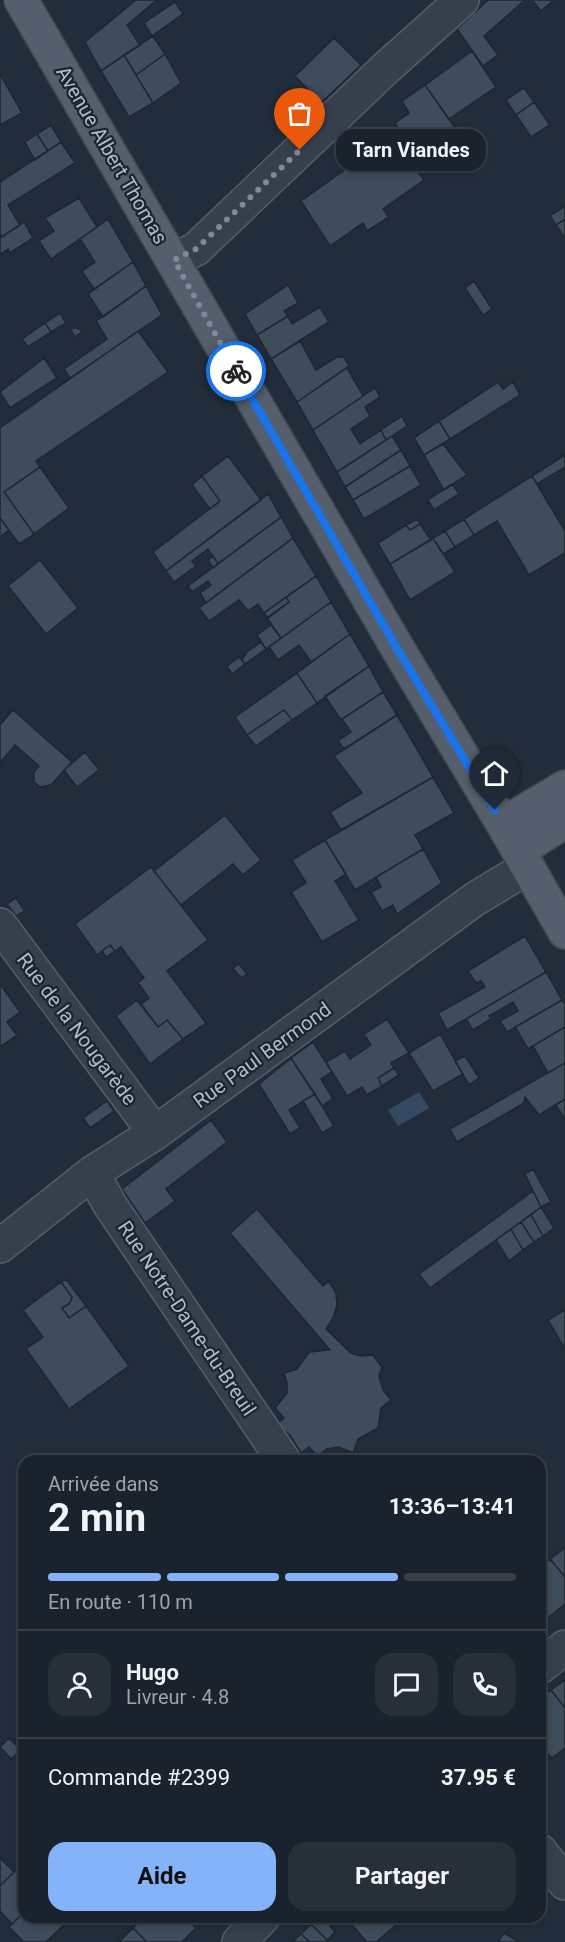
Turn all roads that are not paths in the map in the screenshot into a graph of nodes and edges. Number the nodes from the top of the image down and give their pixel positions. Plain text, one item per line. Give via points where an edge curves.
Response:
1 (21, 0) edge
2 (462, 0) edge
3 (174, 260) junction
4 (565, 787) edge
5 (565, 821) edge
6 (517, 847) junction
7 (0, 925) edge
8 (565, 932) edge
9 (155, 1133) junction
10 (92, 1173) junction
11 (6, 1232) edge
12 (280, 1455) edge
13 (565, 1647) edge
14 (546, 1662) edge
15 (546, 1858) edge
16 (565, 1882) edge
17 (257, 1923) edge
18 (239, 1942) edge

1 - 3 main road, Avenue Albert Thomas
2 - 3 street via 196,249
3 - 6 main road, Avenue Albert Thomas via 398,650
4 - 6 main road
5 - 6 main road
6 - 8 main road, Avenue Albert Thomas
6 - 9 street, Rue Paul Bermond via 468,904
7 - 9 street, Rue de la Nougarède
9 - 10 street, Rue Paul Bermond
10 - 11 street, Rue Paul Bermond
10 - 12 street, Rue Notre-Dame-du-Breuil via 116,1215
13 - 14 street
15 - 16 street
17 - 18 street

